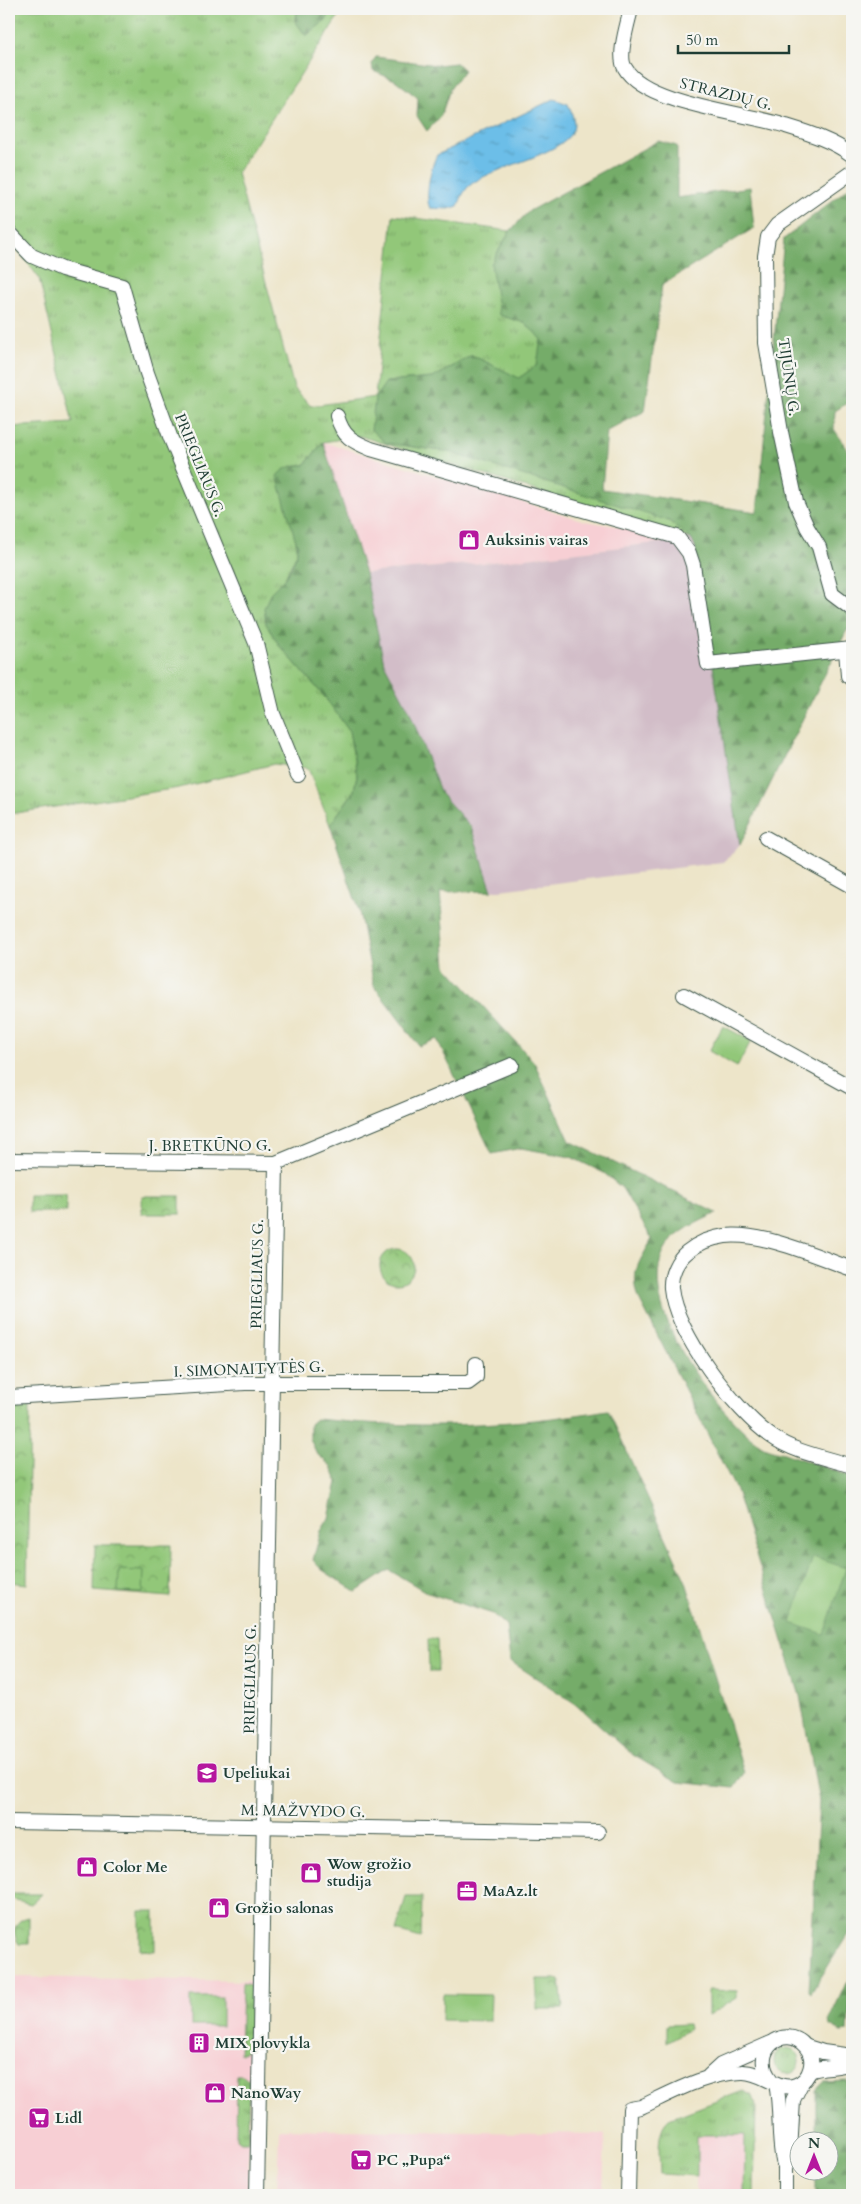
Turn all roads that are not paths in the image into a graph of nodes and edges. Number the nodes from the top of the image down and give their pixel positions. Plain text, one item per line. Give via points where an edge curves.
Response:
1 (631, 9) edge
2 (852, 154) edge
3 (852, 172) edge
4 (9, 232) edge
5 (338, 416) dead end
6 (852, 608) edge
7 (849, 650) edge
8 (850, 678) edge
9 (298, 775) dead end
10 (766, 838) dead end
11 (852, 886) edge
12 (684, 995) dead end
13 (512, 1065) dead end
14 (852, 1088) edge
15 (9, 1160) edge
16 (276, 1163) junction
17 (852, 1269) edge
18 (476, 1364) dead end
19 (271, 1383) junction
20 (9, 1396) edge
21 (852, 1466) edge
22 (9, 1822) edge
23 (263, 1827) junction
24 (598, 1832) dead end
25 (772, 2042) junction
26 (807, 2047) junction
27 (852, 2056) edge
28 (852, 2062) edge
29 (806, 2076) junction
30 (706, 2078) junction
31 (773, 2082) junction
32 (785, 2169) junction
33 (257, 2195) edge
34 (628, 2195) edge
35 (784, 2195) edge

1 - 2 street, STRAZDŲ G. via 622,56 624,68 634,79 679,101 785,125 826,140
3 - 6 street, TIJŪNŲ G. via 777,225 768,237 766,256 766,343 796,502 819,547 832,594
4 - 9 street, PRIEGLIAUS G. via 32,256 62,269 122,286 147,373 256,643 273,714
5 - 7 street via 345,434 371,449 677,537 690,553 693,565 708,664
7 - 8 street
10 - 11 street
12 - 14 street
13 - 16 street, J. BRETKŪNO G.
15 - 16 street, J. BRETKŪNO G.
16 - 19 street, PRIEGLIAUS G.
17 - 21 street via 759,1237 727,1236 707,1239 682,1256 674,1269 671,1286 674,1302 696,1350 756,1425 772,1438 790,1446
18 - 19 street, I. SIMONAITYTĖS G. via 476,1377 468,1383
19 - 20 street, I. SIMONAITYTĖS G.
19 - 23 street, PRIEGLIAUS G.
22 - 23 street, M. MAŽVYDO G.
23 - 24 street, M. MAŽVYDO G.
23 - 33 street, PRIEGLIAUS G.
25 - 26 street via 794,2038
25 - 30 street via 721,2065
25 - 31 street via 763,2061 764,2069
26 - 27 street
26 - 29 street via 811,2059
28 - 29 street via 818,2068
29 - 31 street via 789,2086
29 - 32 street via 794,2100 790,2152
30 - 31 street via 753,2072
30 - 34 street via 630,2108
31 - 32 street via 780,2103 781,2153
32 - 35 street

